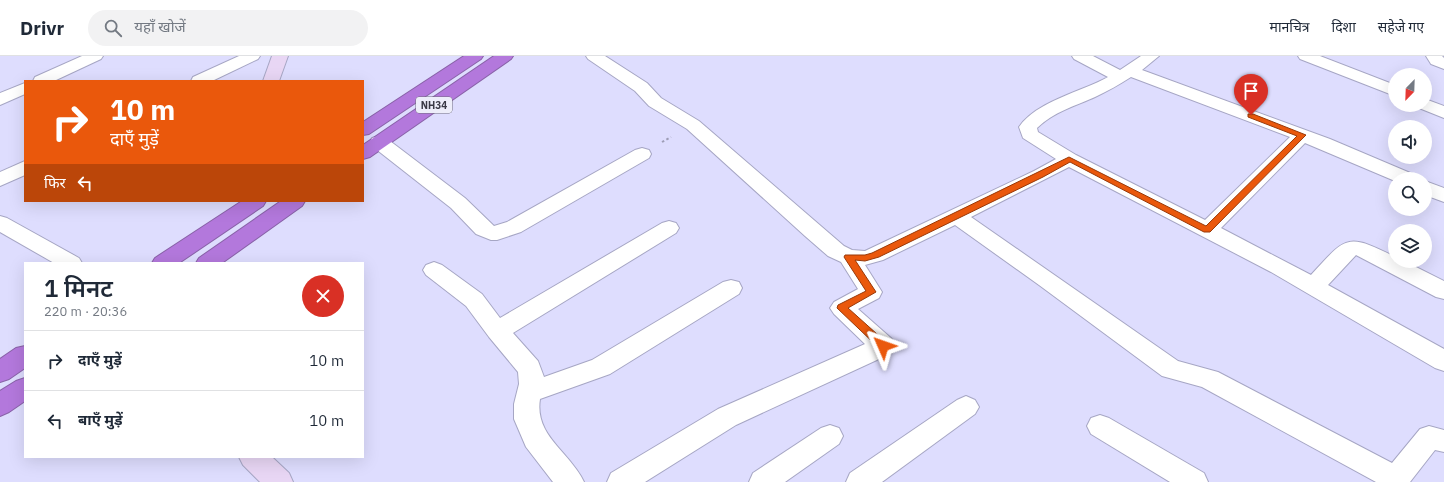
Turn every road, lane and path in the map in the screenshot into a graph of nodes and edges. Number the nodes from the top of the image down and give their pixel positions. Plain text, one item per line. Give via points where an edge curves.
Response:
1 (95, 56) edge
2 (252, 56) edge
3 (280, 56) edge
4 (475, 56) edge
5 (505, 56) edge
6 (594, 56) edge
7 (1080, 56) edge
8 (1151, 56) edge
9 (1306, 56) edge
10 (1434, 56) edge
11 (1444, 64) edge
12 (1125, 74) junction
13 (43, 80) edge
14 (201, 80) edge
15 (271, 80) edge
16 (24, 88) edge
17 (1388, 88) edge
18 (0, 100) edge
19 (1432, 107) edge
20 (1444, 112) edge
21 (693, 125) junction
22 (364, 129) edge
23 (1302, 135) junction
24 (379, 142) junction
25 (364, 152) edge
26 (642, 154) joint
27 (1069, 159) junction
28 (24, 168) edge
29 (1391, 172) edge
30 (0, 180) edge
31 (1432, 190) edge
32 (1444, 196) edge
33 (255, 202) edge
34 (294, 202) edge
35 (956, 216) junction
36 (0, 223) edge
37 (669, 228) dead end
38 (1207, 230) junction
39 (848, 257) junction
40 (69, 262) edge
41 (165, 262) edge
42 (208, 262) edge
43 (434, 270) dead end
44 (1313, 287) junction
45 (730, 288) dead end
46 (1444, 291) edge
47 (497, 332) junction
48 (24, 356) edge
49 (1444, 361) edge
50 (0, 372) edge
51 (24, 389) edge
52 (529, 392) junction
53 (0, 405) edge
54 (966, 407) dead end
55 (1100, 426) dead end
56 (830, 436) dead end
57 (1444, 441) edge
58 (254, 458) edge
59 (278, 482) edge
60 (570, 482) edge
61 (621, 482) edge
62 (763, 482) edge
63 (860, 482) edge
64 (1194, 482) edge

1 - 13 street
2 - 14 street
3 - 15 street
4 - 22 highway, NH34
5 - 24 highway, NH34
6 - 21 street via 641,87 655,102
7 - 12 street
8 - 12 street
9 - 17 street
10 - 11 street via 1437,61
12 - 23 street
12 - 27 street via 1097,89 1068,100 1037,117 1028,127 1030,134
16 - 18 street
19 - 20 street
21 - 26 path
21 - 39 street via 812,231 836,251
23 - 29 street
23 - 38 street
24 - 25 highway, NH34
24 - 26 street via 458,203 483,229 491,233 514,228
27 - 35 street
27 - 38 street
28 - 30 street
31 - 32 street
33 - 41 highway
34 - 42 highway
35 - 39 street via 875,255 865,258
35 - 57 street via 1171,369 1209,379 1387,474 1394,476 1400,473 1429,437
36 - 40 street
37 - 47 street
38 - 44 street
39 - 61 street via 871,292 842,308 883,346 727,417
43 - 47 street via 474,300
44 - 46 street via 1350,248 1357,248
44 - 49 street
45 - 52 street via 601,367
47 - 52 street via 533,375
48 - 50 highway
51 - 53 highway
52 - 60 street via 527,420 550,460
54 - 63 street
55 - 64 street
56 - 62 street
58 - 59 street

